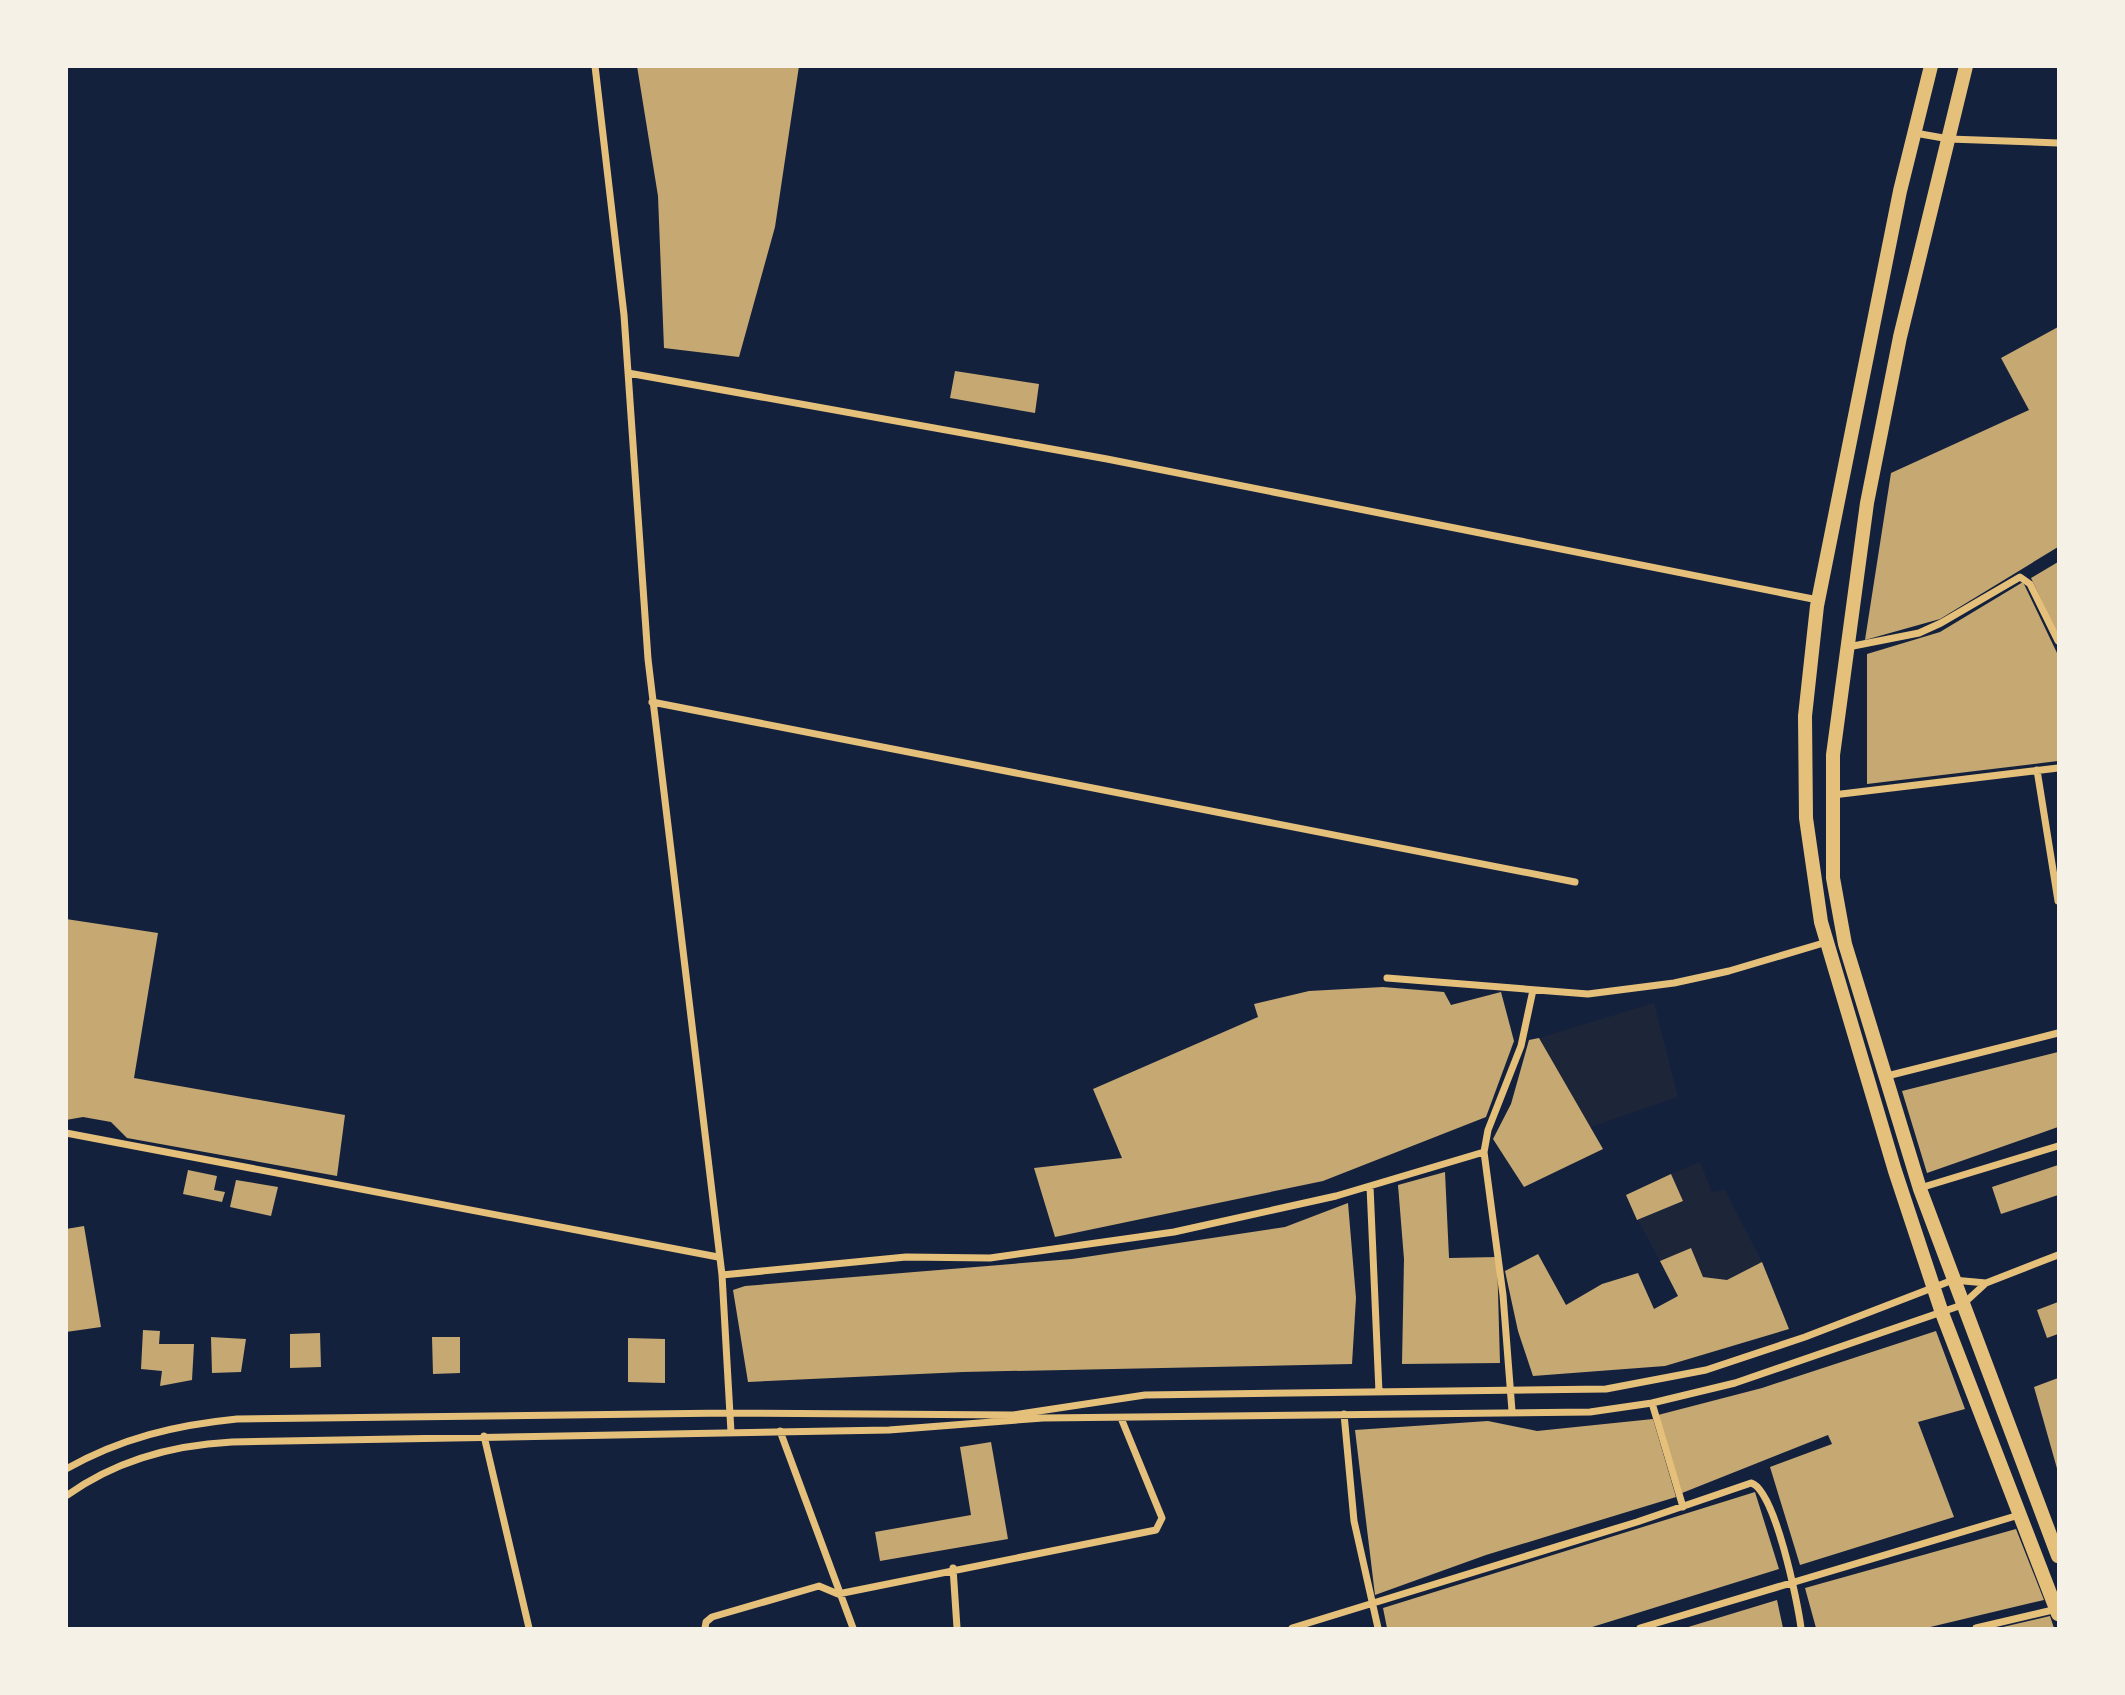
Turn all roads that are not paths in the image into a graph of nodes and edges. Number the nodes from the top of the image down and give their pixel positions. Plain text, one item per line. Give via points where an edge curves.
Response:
1 (595, 66) edge
2 (1931, 66) edge
3 (1966, 66) edge
4 (1914, 132) junction
5 (1949, 139) junction
6 (2059, 144) edge
7 (628, 373) junction
8 (1818, 600) junction
9 (2059, 641) edge
10 (1847, 647) junction
11 (652, 702) junction
12 (2059, 768) edge
13 (2037, 770) junction
14 (1831, 795) junction
15 (1575, 882) dead end
16 (2059, 901) edge
17 (1827, 942) junction
18 (1387, 978) dead end
19 (1533, 990) junction
20 (2059, 1033) edge
21 (1887, 1076) junction
22 (66, 1133) edge
23 (2059, 1146) edge
24 (1484, 1152) junction
25 (1370, 1186) junction
26 (1920, 1189) junction
27 (2059, 1255) edge
28 (718, 1257) junction
29 (722, 1275) junction
30 (1953, 1280) junction
31 (1986, 1283) junction
32 (1934, 1286) junction
33 (1962, 1305) junction
34 (1942, 1313) junction
35 (1379, 1392) junction
36 (1510, 1392) junction
37 (1652, 1403) junction
38 (1512, 1411) junction
39 (729, 1413) junction
40 (1344, 1414) junction
41 (1121, 1418) junction
42 (780, 1431) junction
43 (731, 1432) junction
44 (484, 1436) junction
45 (66, 1469) edge
46 (66, 1496) edge
47 (1683, 1507) junction
48 (2020, 1515) junction
49 (2055, 1533) edge
50 (2059, 1556) edge
51 (953, 1569) junction
52 (1793, 1582) junction
53 (838, 1594) junction
54 (1372, 1603) junction
55 (2058, 1611) edge
56 (529, 1629) edge
57 (705, 1629) edge
58 (853, 1629) edge
59 (957, 1629) edge
60 (1292, 1629) edge
61 (1378, 1629) edge
62 (1640, 1629) edge
63 (1801, 1629) edge
64 (1976, 1629) edge

1 - 7 street
2 - 4 main road
3 - 5 main road
4 - 5 street
4 - 8 main road
5 - 6 street
5 - 10 main road via 1900,337 1867,503
7 - 8 street via 1107,459
7 - 11 street
8 - 17 main road via 1809,656 1804,773 1812,867
9 - 10 street via 2030,583 2021,577 1919,633
10 - 14 main road
11 - 15 street
11 - 28 street
12 - 13 street
13 - 14 street
13 - 16 street
14 - 21 main road via 1837,908
17 - 19 street via 1661,985 1588,994
17 - 32 main road
18 - 19 street
19 - 24 street via 1521,1045
20 - 21 street
21 - 26 main road
22 - 28 street
23 - 26 street
24 - 25 street
24 - 36 street
25 - 29 street via 1228,1222 1078,1247 990,1258 906,1257
25 - 35 street
26 - 30 main road
27 - 31 street
28 - 29 street
29 - 39 street
30 - 31 street
30 - 32 street
30 - 33 main road
31 - 33 street
32 - 34 main road
32 - 36 street via 1805,1337 1689,1374 1606,1389
33 - 34 street
33 - 49 main road
34 - 37 street via 1735,1383
34 - 48 main road
35 - 36 street
35 - 39 street via 1145,1395 1013,1415
36 - 38 street
37 - 38 street via 1590,1412
37 - 47 street
38 - 40 street
39 - 43 street
39 - 45 street via 237,1419 142,1435
40 - 41 street
40 - 54 street via 1354,1521
41 - 42 street
41 - 51 street via 1162,1518 1160,1527
42 - 43 street
42 - 53 street
43 - 44 street
44 - 46 street via 193,1444 146,1454
44 - 56 street
47 - 52 street via 1751,1483 1757,1485 1765,1493
47 - 54 street
48 - 52 street
48 - 55 main road
49 - 50 main road
51 - 53 street
51 - 59 street
52 - 62 street
52 - 63 street
53 - 57 street via 819,1586 712,1617
53 - 58 street
54 - 60 street
54 - 61 street
55 - 64 street

